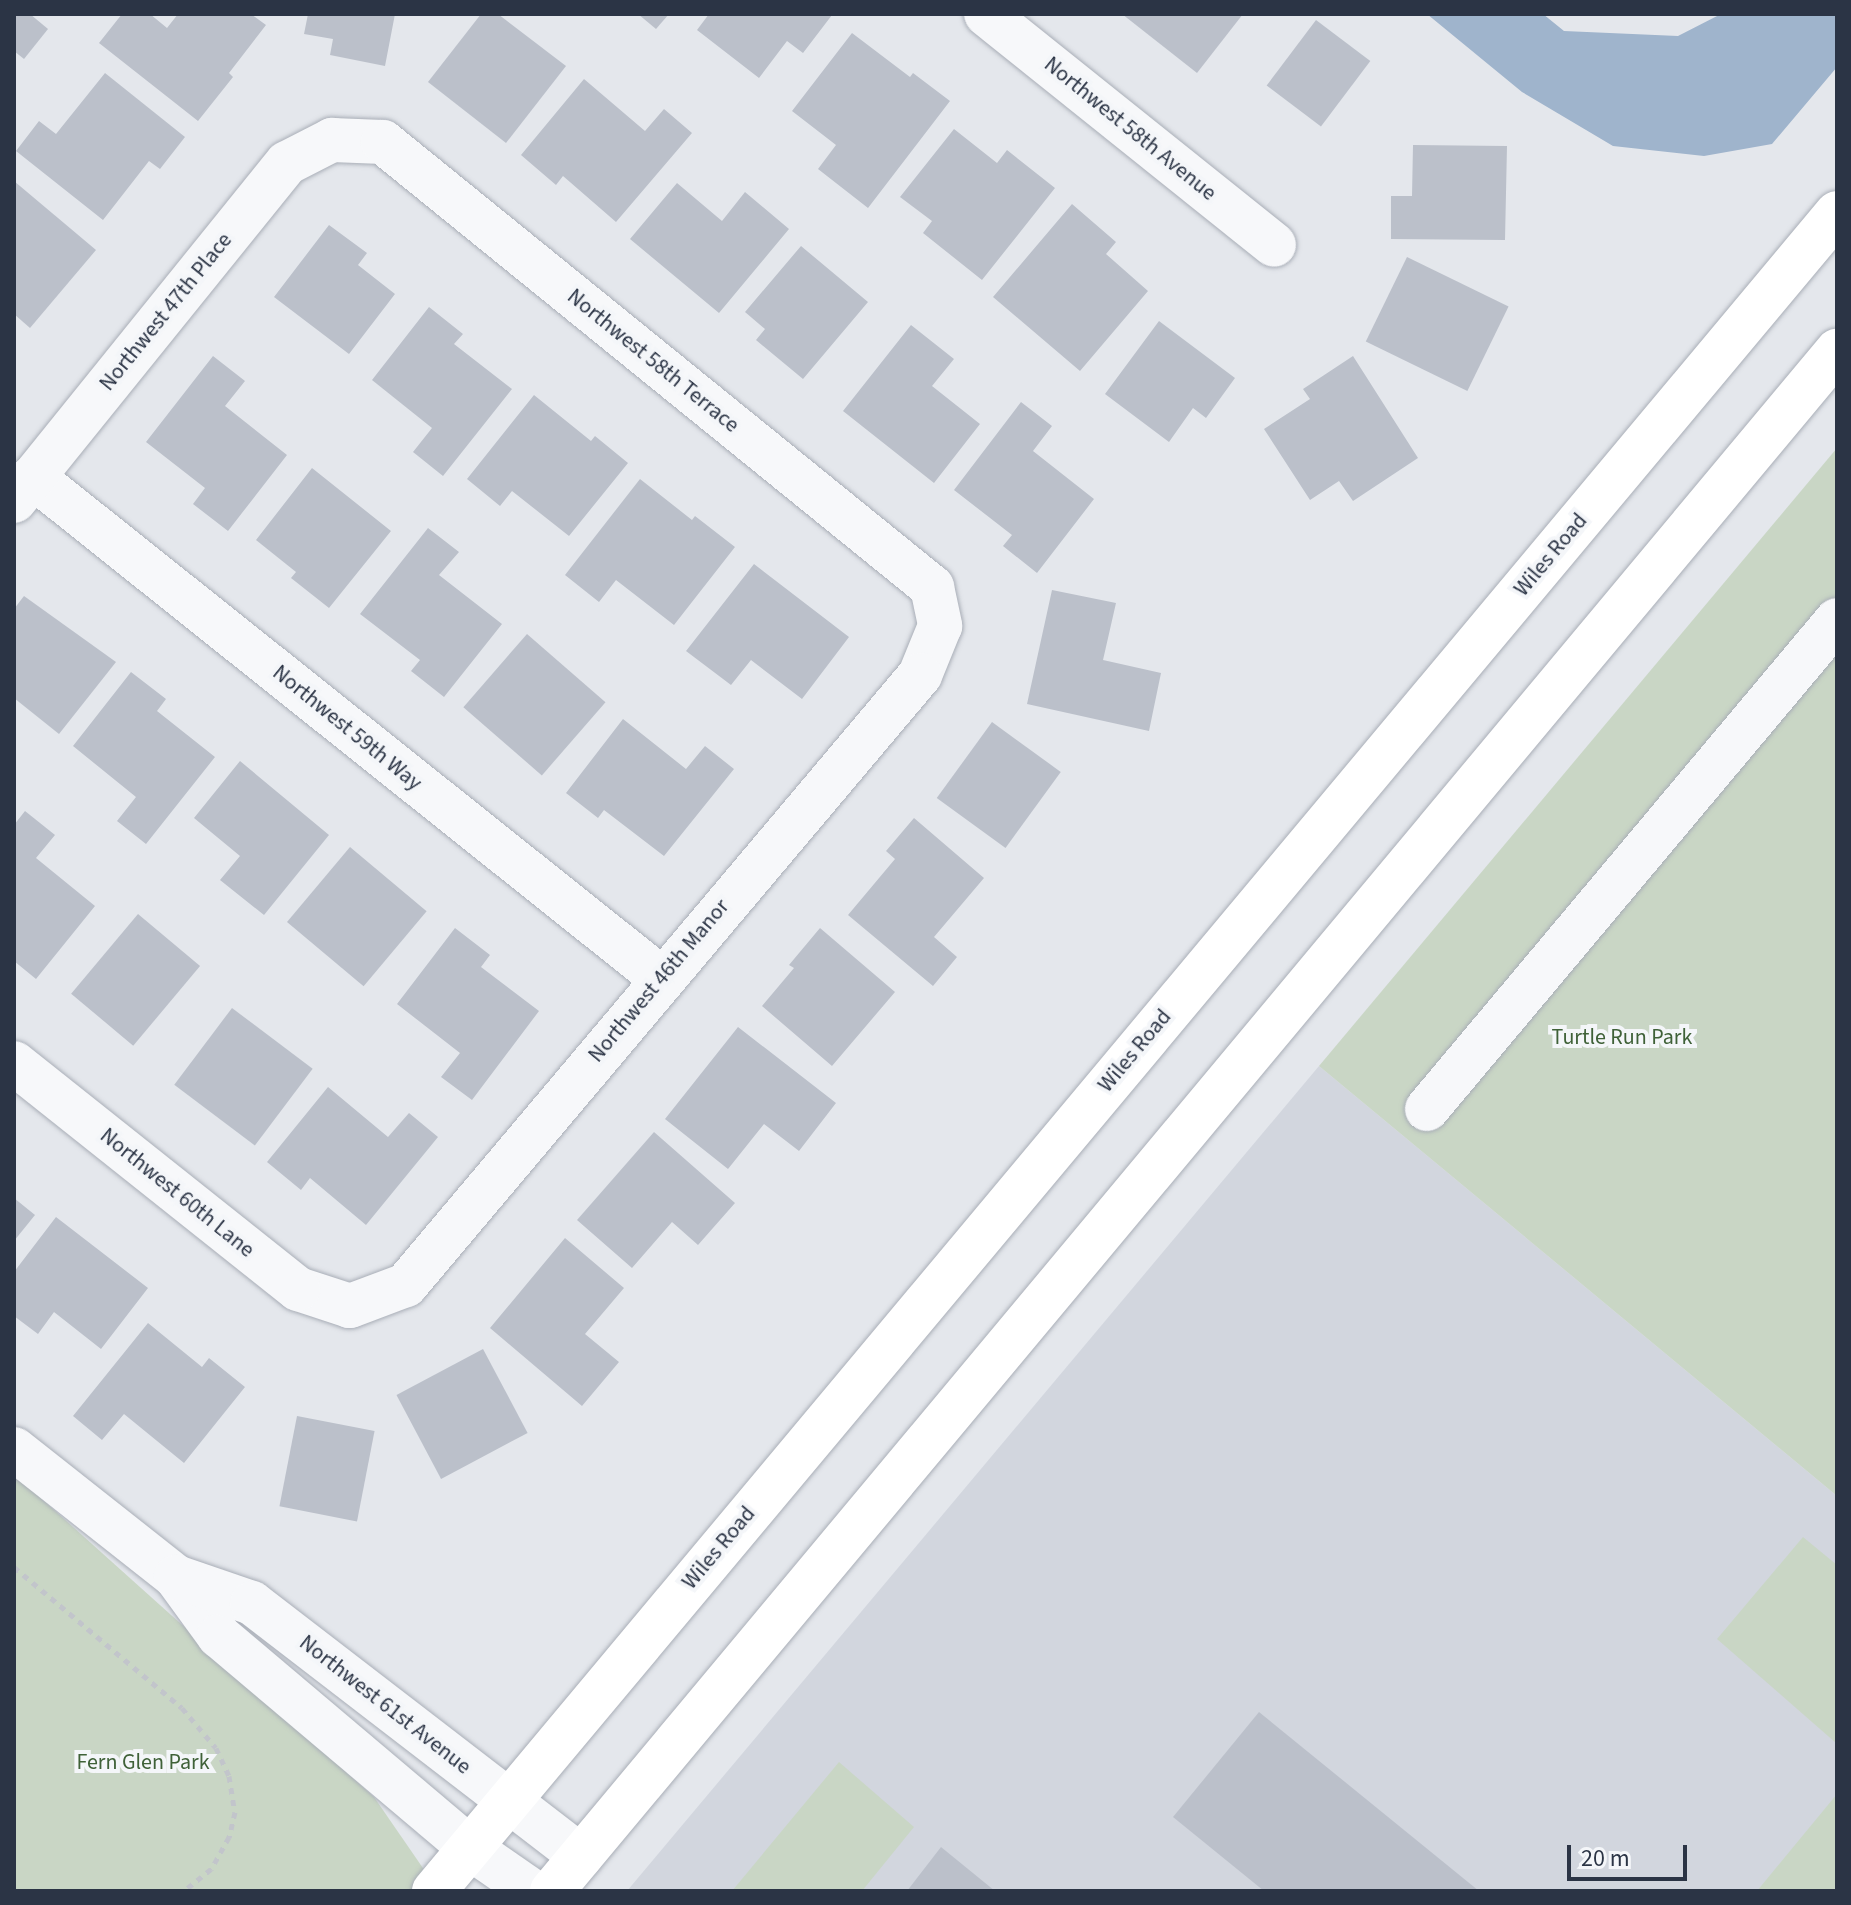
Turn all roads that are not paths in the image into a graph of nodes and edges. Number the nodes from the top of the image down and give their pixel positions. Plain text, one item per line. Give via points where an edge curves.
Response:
1 (986, 14) edge
2 (332, 140) joint
3 (1833, 226) edge
4 (1274, 245) dead end
5 (1837, 351) edge
6 (23, 489) edge
7 (1837, 620) edge
8 (940, 626) joint
9 (661, 978) junction
10 (14, 1063) edge
11 (1427, 1109) dead end
12 (350, 1306) joint
13 (14, 1449) edge
14 (176, 1577) junction
15 (510, 1801) junction
16 (470, 1848) junction
17 (581, 1856) junction
18 (434, 1891) edge
19 (532, 1891) edge
20 (552, 1891) edge

1 - 4 street, Northwest 58th Avenue
2 - 6 street, Northwest 47th Place via 287,163
2 - 8 street, Northwest 58th Terrace via 383,142 932,587
3 - 15 main road, Wiles Road
5 - 17 main road
6 - 9 street, Northwest 59th Way
7 - 11 street
8 - 9 street, Northwest 46th Manor via 920,675
9 - 12 street, Northwest 46th Manor via 406,1285
10 - 12 street, Northwest 60th Lane via 298,1289
13 - 14 street, Northwest 61st Avenue
14 - 15 street, Northwest 61st Avenue via 252,1603
14 - 16 street, Northwest 61st Avenue via 219,1636
15 - 16 main road, Wiles Road
15 - 17 street, Northwest 61st Avenue
16 - 18 main road, Wiles Road
16 - 19 street, Northwest 61st Avenue
17 - 20 main road

